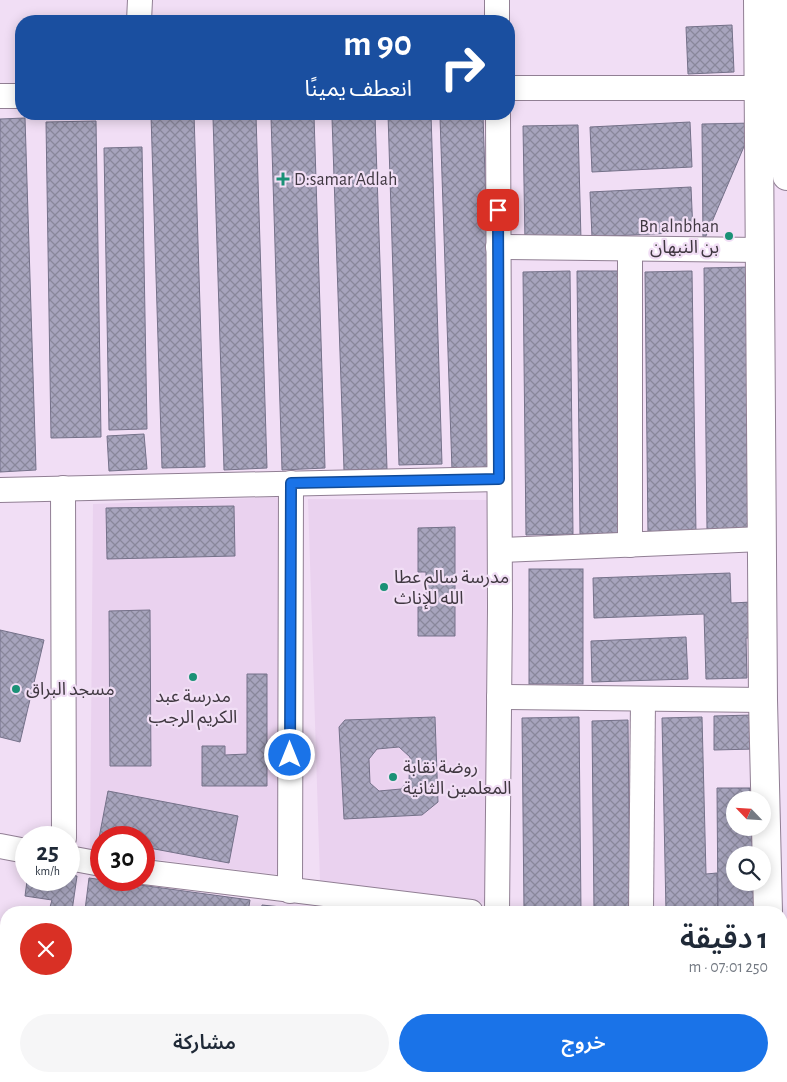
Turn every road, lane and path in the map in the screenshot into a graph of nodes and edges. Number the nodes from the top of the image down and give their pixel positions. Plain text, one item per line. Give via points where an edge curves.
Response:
1 (140, 0) edge
2 (497, 0) edge
3 (758, 0) edge
4 (782, 0) edge
5 (139, 15) edge
6 (497, 15) edge
7 (515, 88) edge
8 (758, 88) junction
9 (0, 96) edge
10 (15, 96) edge
11 (498, 120) edge
12 (787, 176) edge
13 (498, 247) junction
14 (630, 249) junction
15 (760, 250) junction
16 (499, 479) junction
17 (291, 483) junction
18 (63, 488) junction
19 (0, 490) edge
20 (762, 540) junction
21 (630, 545) junction
22 (500, 550) junction
23 (499, 697) junction
24 (643, 699) junction
25 (763, 700) junction
26 (64, 826) edge
27 (0, 846) edge
28 (15, 849) edge
29 (155, 873) edge
30 (290, 891) junction
31 (419, 906) edge
32 (496, 906) edge
33 (641, 906) edge
34 (768, 906) edge

1 - 5 street
2 - 6 street
3 - 8 main road
4 - 12 main road
7 - 8 street
8 - 15 main road
9 - 10 street
11 - 13 street
13 - 14 street
13 - 16 street
14 - 15 street
14 - 21 street
15 - 20 main road
16 - 17 street
16 - 22 street
17 - 18 street
17 - 30 street
18 - 19 street
18 - 26 street
20 - 21 street
20 - 25 main road
21 - 22 street
22 - 23 street
23 - 24 street
23 - 32 street
24 - 25 street
24 - 33 street
25 - 34 main road
27 - 28 street
29 - 30 street
30 - 31 street

